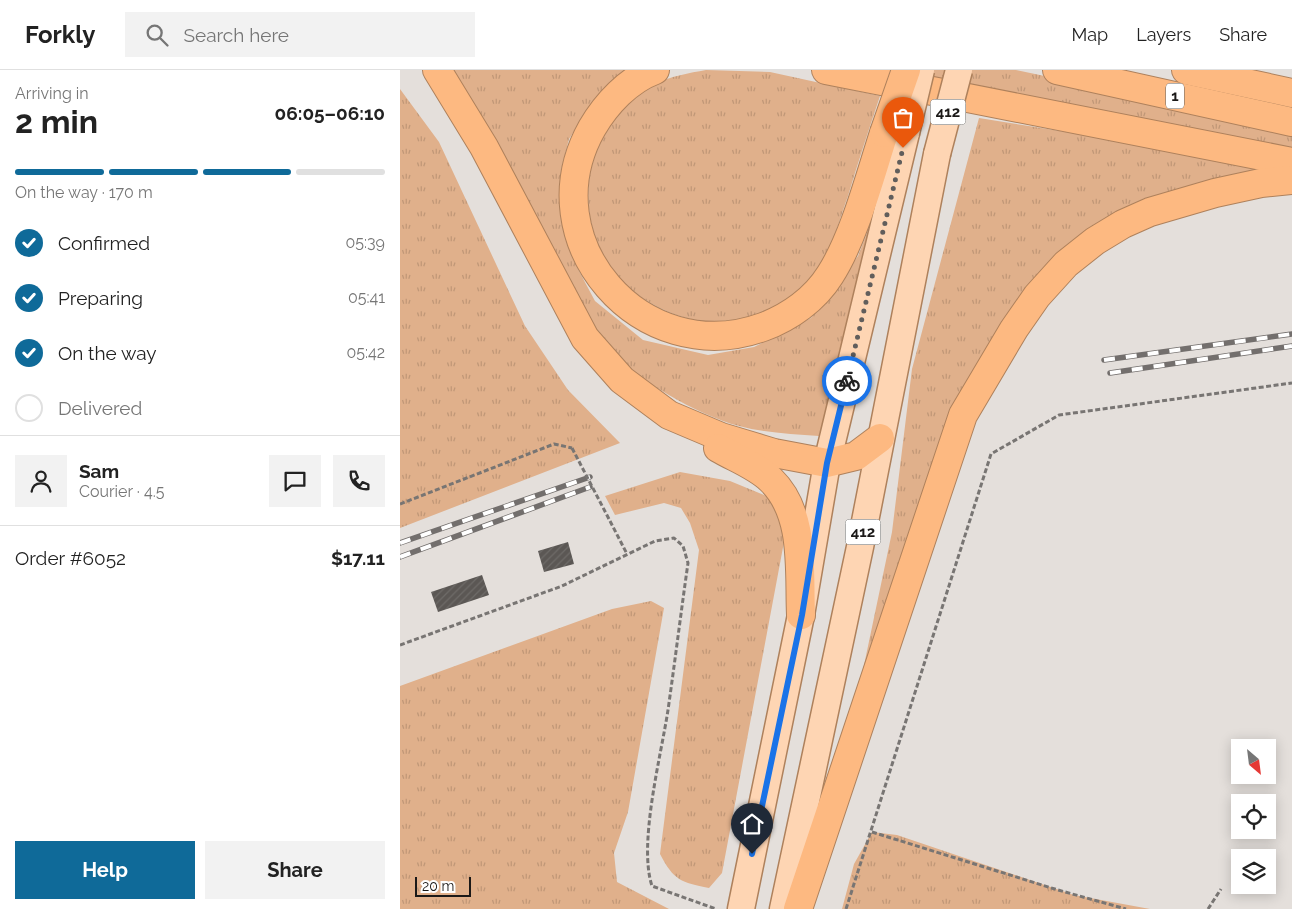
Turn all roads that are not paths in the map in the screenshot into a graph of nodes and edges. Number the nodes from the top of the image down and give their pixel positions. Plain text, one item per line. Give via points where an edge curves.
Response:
1 (437, 70) edge
2 (655, 70) edge
3 (826, 70) edge
4 (906, 70) edge
5 (921, 70) edge
6 (959, 70) edge
7 (1057, 70) edge
8 (1186, 70) edge
9 (1292, 93) edge
10 (1292, 122) edge
11 (895, 133) junction
12 (1292, 162) edge
13 (1292, 180) edge
14 (657, 407) junction
15 (880, 438) junction
16 (827, 463) junction
17 (802, 615) junction
18 (741, 909) edge
19 (783, 909) edge
20 (798, 909) edge

1 - 14 highway via 484,147 585,338 622,380
2 - 11 highway via 629,85 597,119 578,164 574,207 584,249 598,276 632,310 677,331 728,336 750,331 777,322 818,291 840,258
3 - 12 highway
4 - 11 highway, bridge
5 - 11 main road, 412, bridge
6 - 15 main road, 412, bridge via 937,154
7 - 10 highway, 1
8 - 9 highway, 1
11 - 16 main road, 412
13 - 20 highway via 1261,183 1206,196 1150,212 1123,224 1066,264 1037,296 1014,329 963,415
14 - 16 highway via 685,423 721,437 774,453
14 - 17 highway via 694,436 750,466 776,486 794,520 798,539
15 - 16 highway via 856,456
15 - 19 main road, 412
16 - 17 main road, 412
17 - 18 main road, 412

